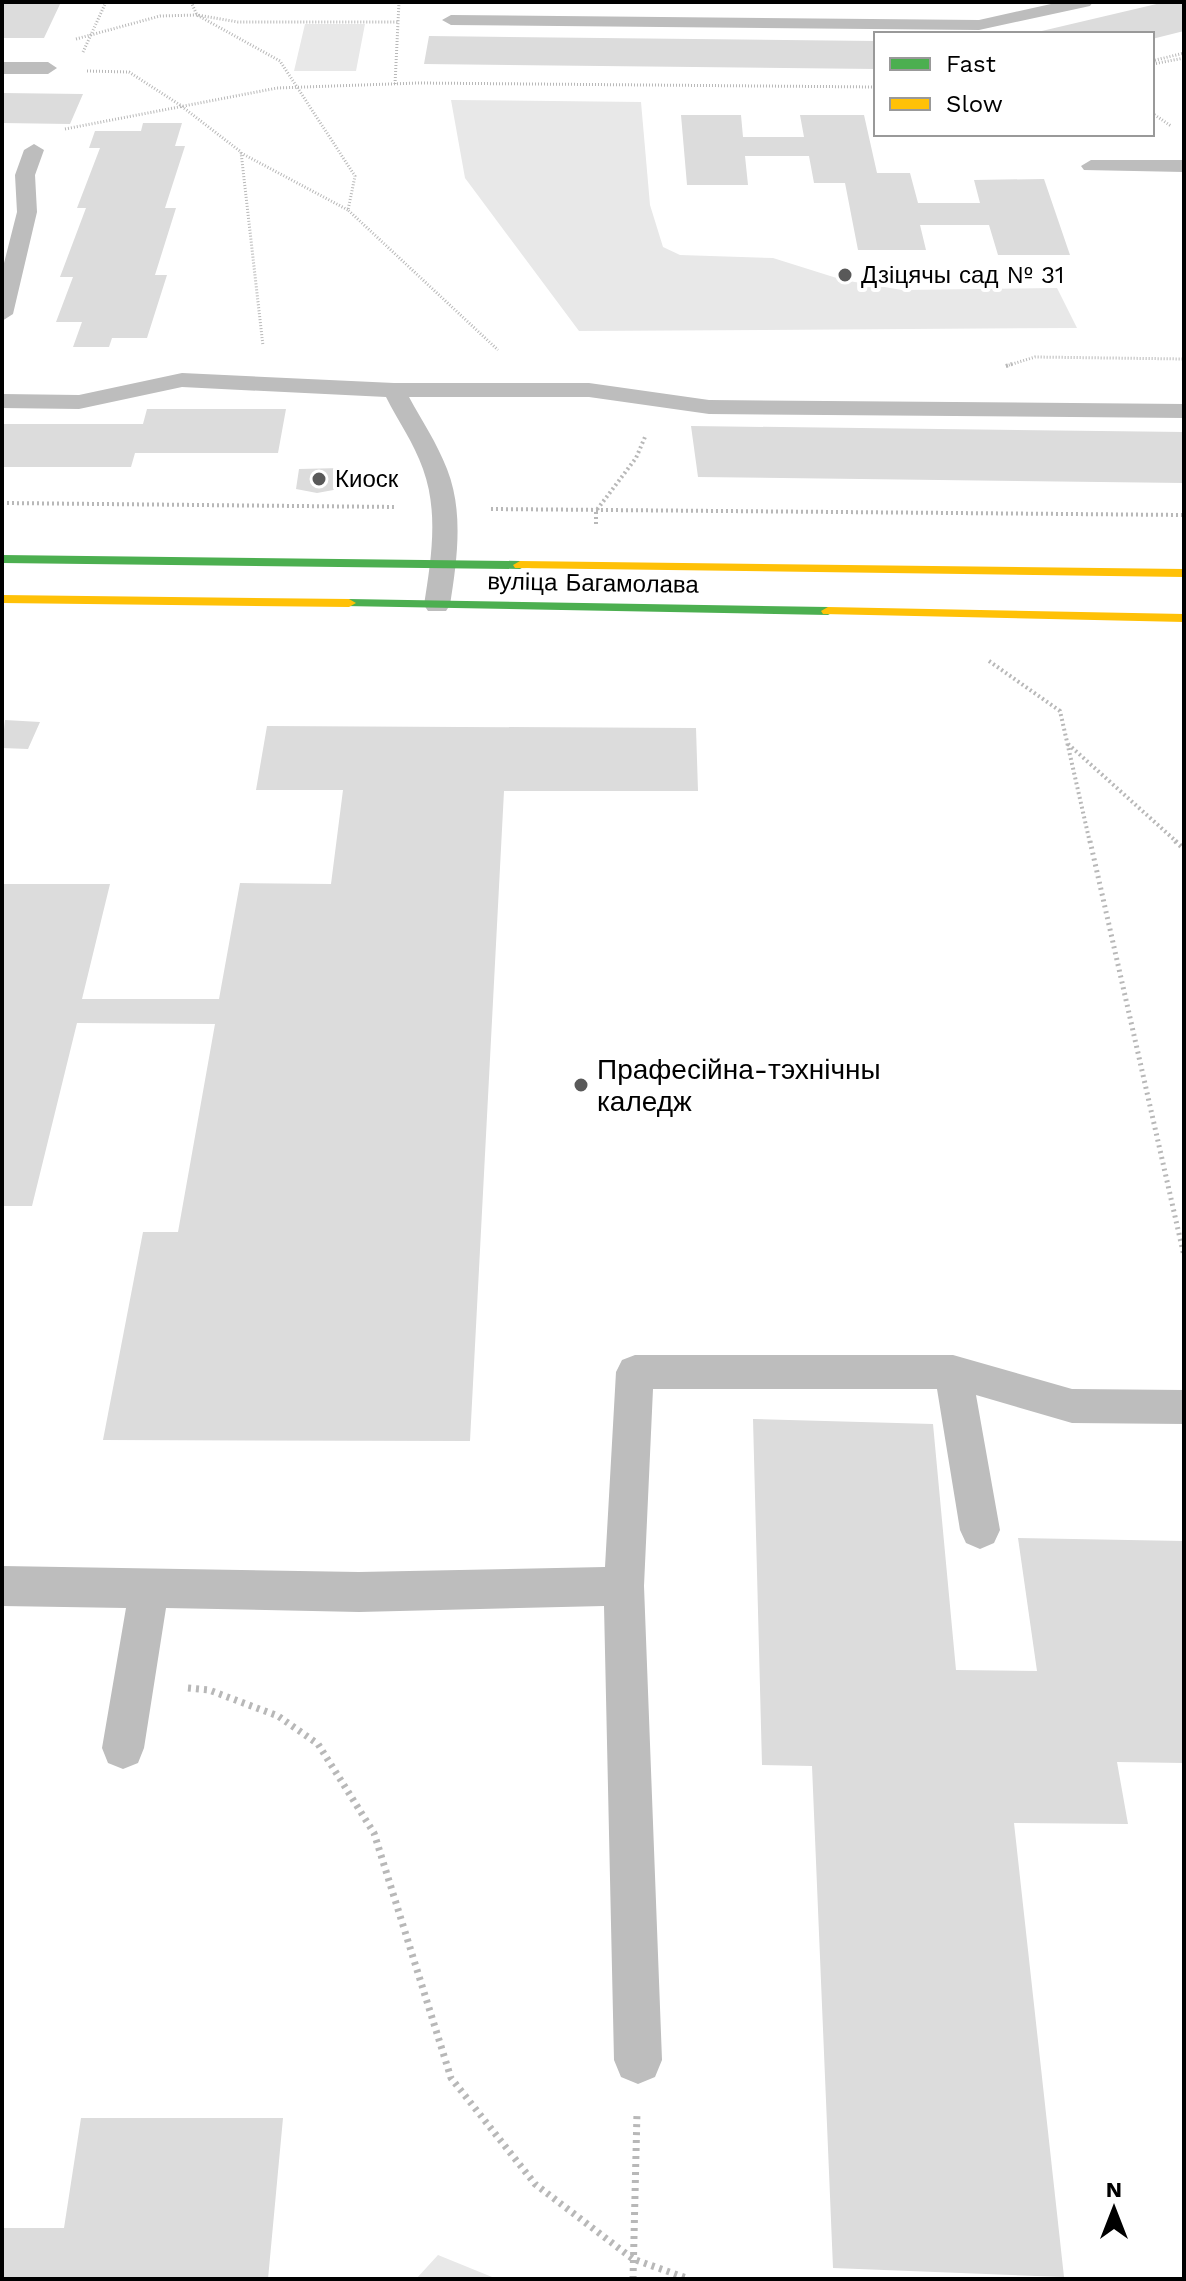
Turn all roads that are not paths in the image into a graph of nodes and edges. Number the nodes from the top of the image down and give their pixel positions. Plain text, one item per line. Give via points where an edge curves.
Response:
1 (1084, 2) edge
2 (896, 4) dead end
3 (451, 20) dead end
4 (901, 24) junction
5 (2, 68) edge
6 (48, 68) dead end
7 (34, 150) dead end
8 (1091, 166) dead end
9 (1184, 166) edge
10 (2, 314) edge
11 (394, 390) junction
12 (2, 401) edge
13 (1184, 411) edge
14 (2, 559) edge
15 (443, 566) junction
16 (1184, 573) edge
17 (2, 599) edge
18 (437, 605) junction
19 (1184, 618) edge
20 (953, 1372) junction
21 (1184, 1407) edge
22 (980, 1530) dead end
23 (2, 1586) edge
24 (624, 1586) junction
25 (149, 1589) junction
26 (123, 1748) dead end
27 (638, 2060) road end

1 - 4 lane via 979,25
2 - 4 lane
3 - 4 lane
5 - 6 lane
7 - 10 lane via 25,175 27,212
8 - 9 lane
11 - 12 lane via 182,380 79,402
11 - 13 lane via 589,390 709,407
11 - 15 lane via 439,480
14 - 15 main road, вуліца Багамолава
15 - 16 main road, вуліца Багамолава
15 - 18 lane
17 - 18 main road, вуліца Багамолава
18 - 19 main road, вуліца Багамолава
20 - 21 lane via 1072,1406
20 - 22 lane
20 - 24 lane via 635,1372
23 - 25 lane
24 - 25 lane via 359,1592
24 - 27 lane
25 - 26 lane

